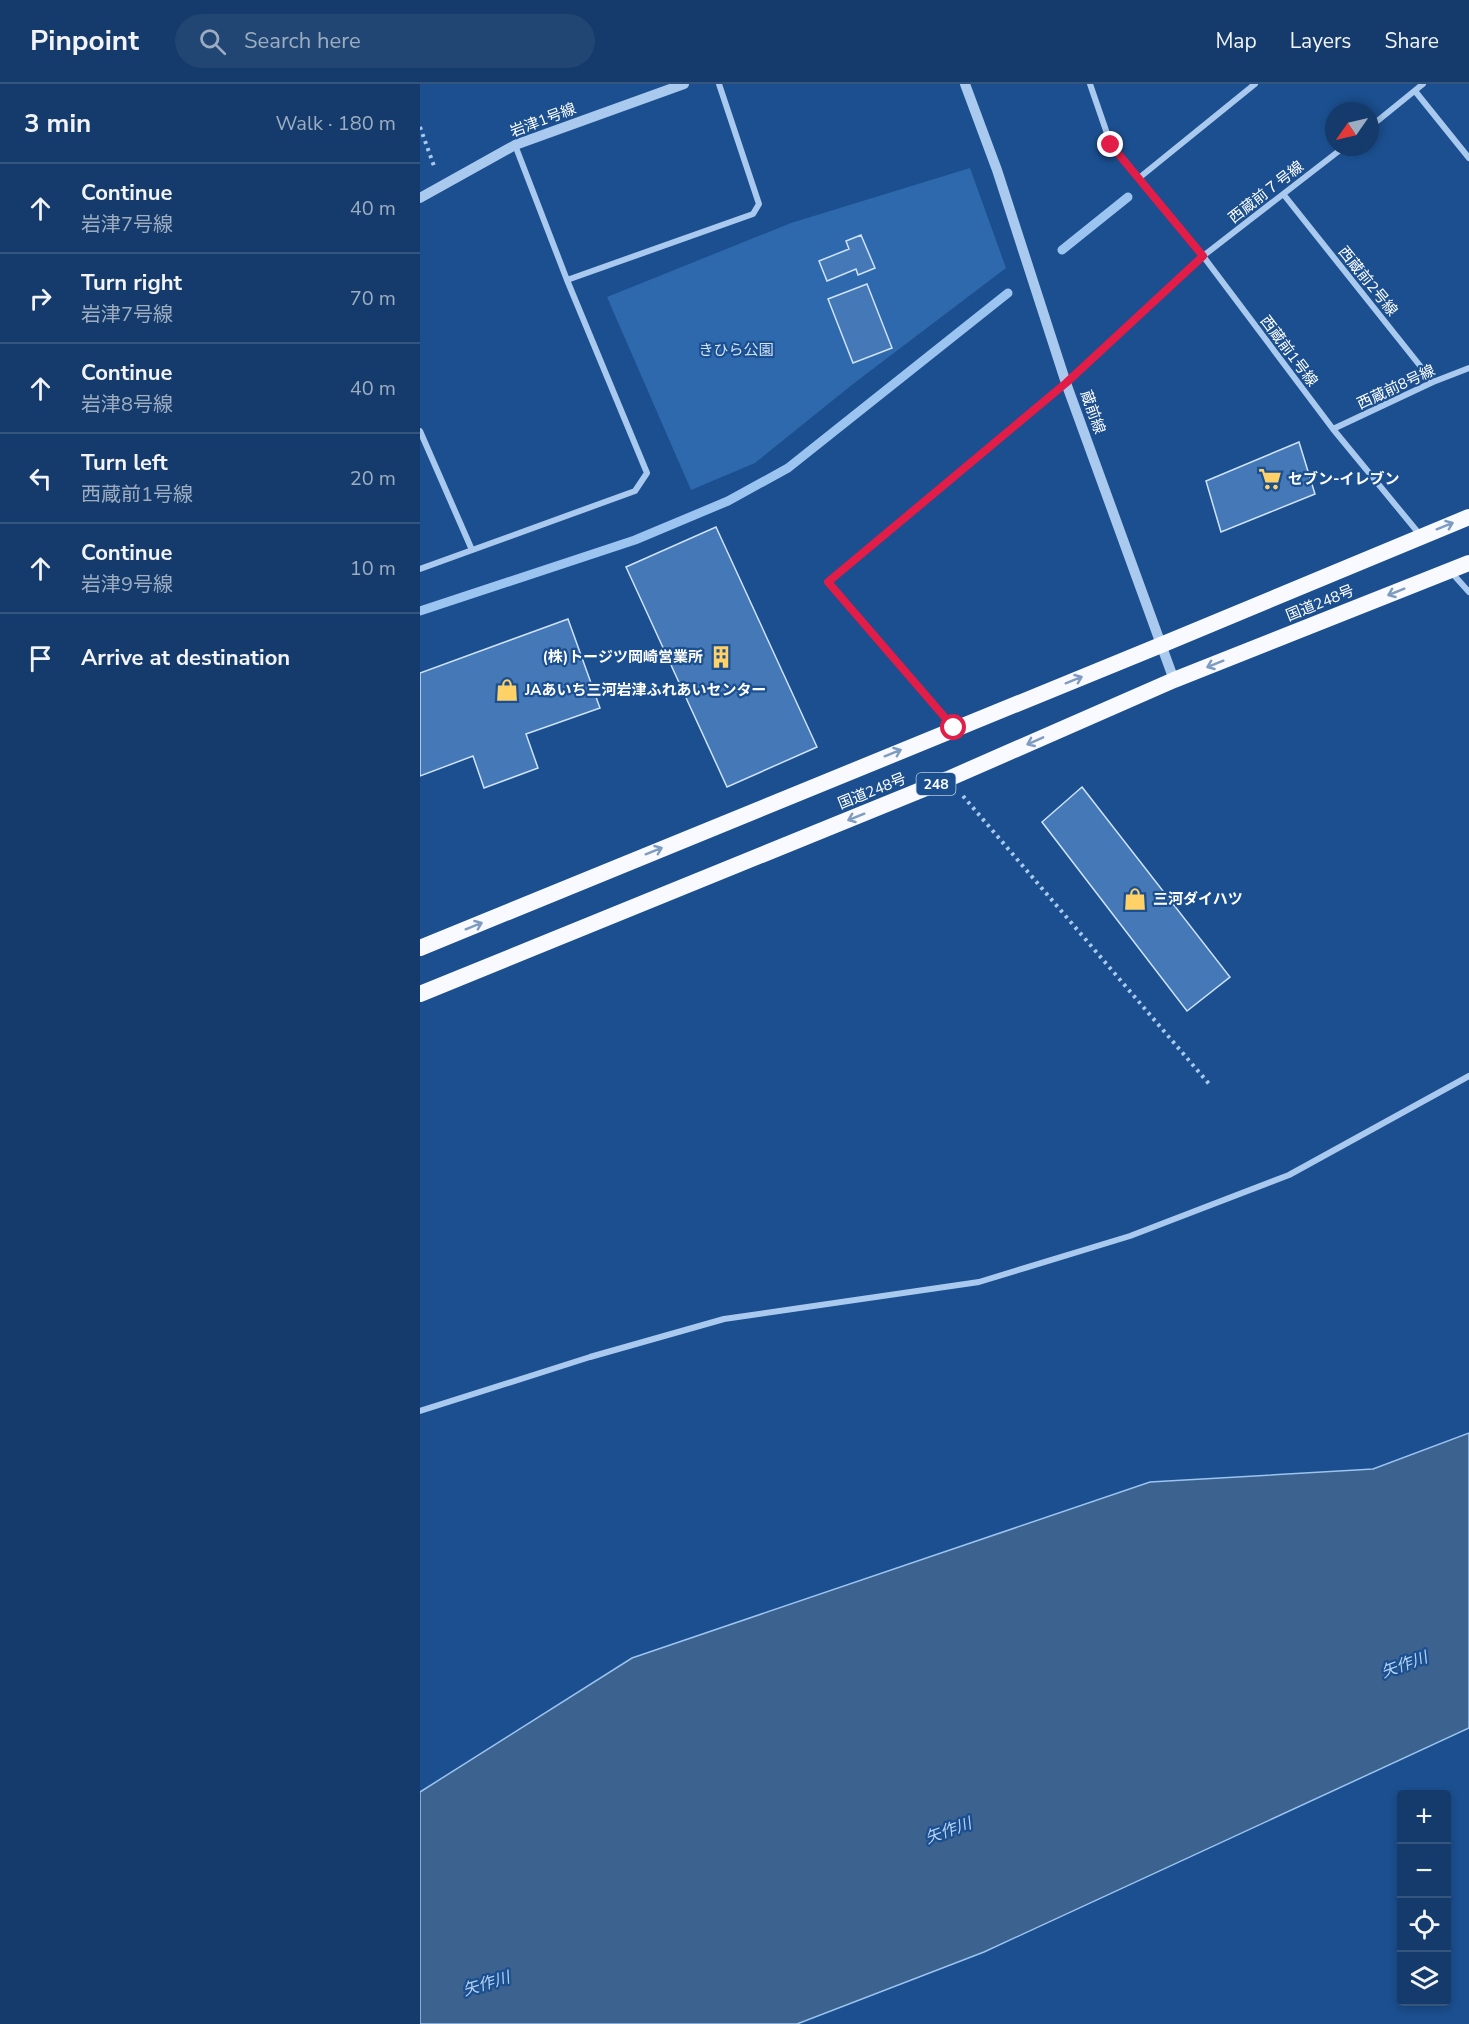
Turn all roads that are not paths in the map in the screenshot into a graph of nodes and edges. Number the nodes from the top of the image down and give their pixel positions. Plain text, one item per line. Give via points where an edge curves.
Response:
1 (684, 84) edge
2 (719, 84) edge
3 (965, 84) edge
4 (1090, 84) edge
5 (1255, 84) edge
6 (1423, 84) edge
7 (1415, 91) junction
8 (1379, 120) edge
9 (515, 145) junction
10 (1333, 156) edge
11 (1469, 158) edge
12 (1139, 178) junction
13 (1284, 195) junction
14 (420, 198) edge
15 (1203, 256) junction
16 (567, 280) junction
17 (1469, 368) edge
18 (1433, 382) junction
19 (1066, 383) junction
20 (1333, 429) junction
21 (420, 431) edge
22 (1469, 517) edge
23 (1421, 536) junction
24 (472, 550) junction
25 (1469, 563) edge
26 (420, 568) edge
27 (1450, 570) junction
28 (1469, 592) edge
29 (1161, 645) junction
30 (1174, 680) junction
31 (954, 728) junction
32 (420, 948) edge
33 (420, 994) edge
34 (1469, 1076) edge
35 (420, 1411) edge

1 - 9 street, 岩津1号線
2 - 16 street via 759,204 753,214
3 - 19 street, 蔵前線
4 - 12 street, 西蔵前1号線 via 1111,145
5 - 12 street
6 - 7 street
7 - 8 street
7 - 11 street
9 - 14 street, 岩津1号線
9 - 16 street
10 - 13 street, 西蔵前７号線
12 - 15 street, 西蔵前1号線
13 - 15 street, 西蔵前７号線
13 - 18 street, 西蔵前2号線
15 - 19 street, 西蔵前７号線
15 - 20 street, 西蔵前1号線
16 - 24 street via 647,473 635,491
17 - 18 street, 西蔵前8号線
18 - 20 street, 西蔵前8号線
19 - 29 street, 蔵前線
19 - 31 street, 西蔵前７号線 via 828,582
20 - 23 street, 西蔵前1号線
21 - 24 street
23 -> 22 highway, 国道248号
23 - 29 highway, 国道248号
24 - 26 street
25 - 27 highway, 国道248号 / 248
27 - 28 street
27 -> 30 highway, 国道248号 / 248
29 - 30 street, 蔵前線
31 -> 29 highway, 国道248号
30 -> 33 highway, 国道248号 / 248 via 948,779
32 -> 31 highway, 国道248号
34 - 35 street via 1289,1175 1130,1236 979,1282 724,1319

